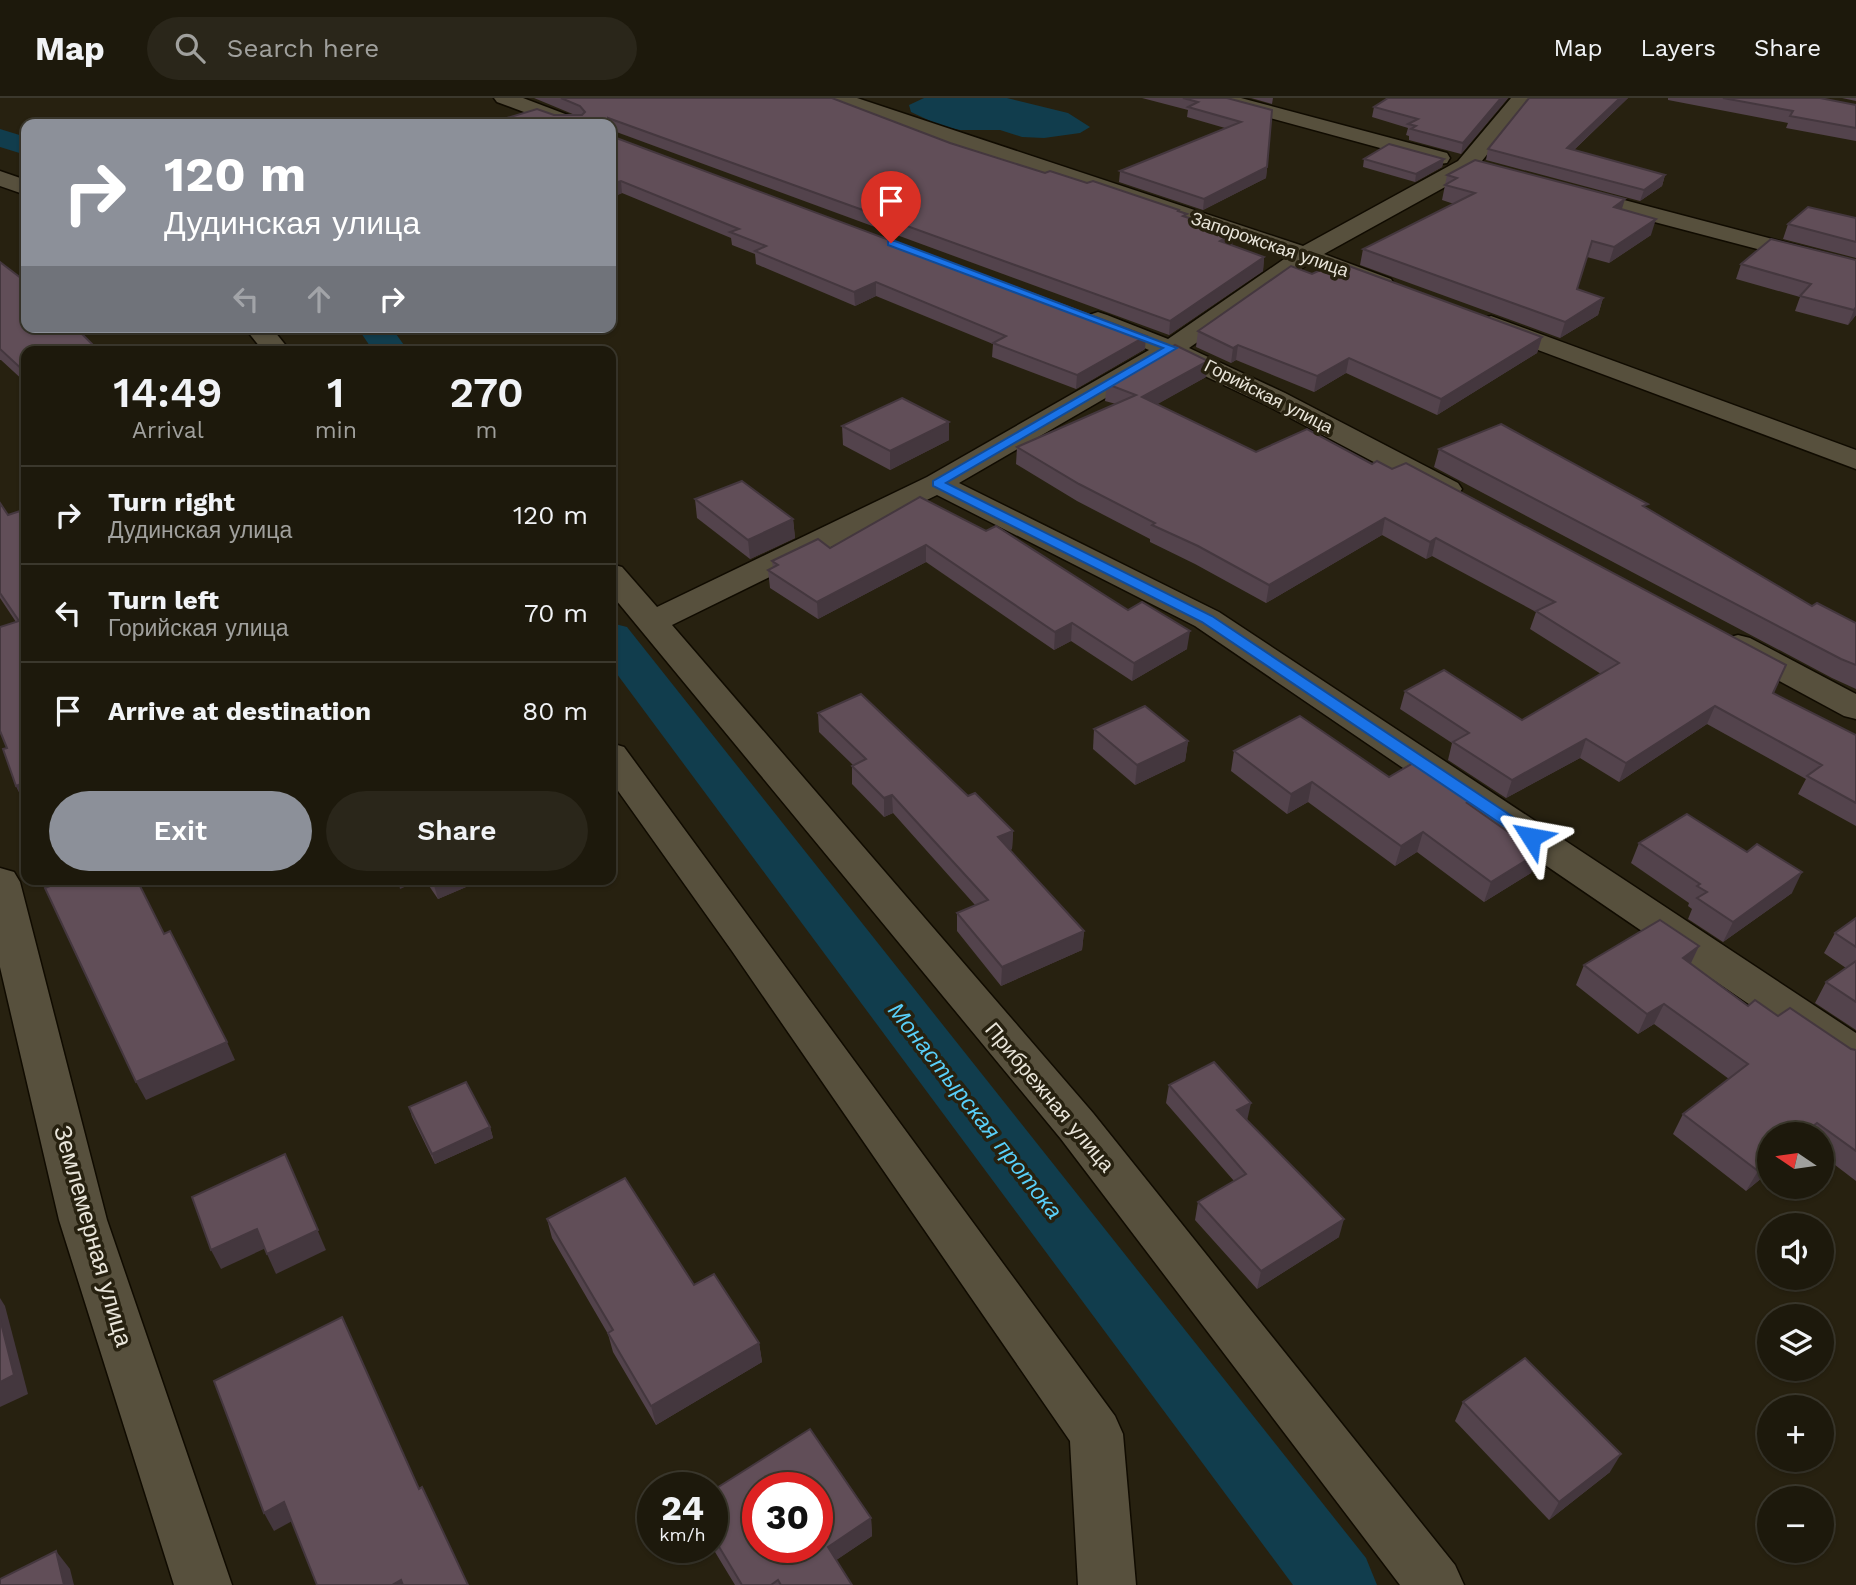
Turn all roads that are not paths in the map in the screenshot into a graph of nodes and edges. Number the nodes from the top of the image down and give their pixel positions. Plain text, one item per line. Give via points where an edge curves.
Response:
1 (504, 98) edge
2 (838, 98) edge
3 (1218, 98) edge
4 (1522, 98) edge
5 (561, 119) edge
6 (1466, 166) junction
7 (1493, 173) edge
8 (0, 178) edge
9 (21, 186) edge
10 (1546, 187) edge
11 (1305, 255) junction
12 (1856, 268) edge
13 (1410, 294) edge
14 (1067, 309) edge
15 (1462, 314) edge
16 (1172, 348) junction
17 (1856, 460) edge
18 (937, 483) junction
19 (1465, 499) edge
20 (616, 580) edge
21 (650, 623) junction
22 (1710, 630) edge
23 (1856, 708) edge
24 (616, 762) edge
25 (0, 882) edge
26 (1856, 1055) edge
27 (203, 1585) edge
28 (1107, 1585) edge
29 (1435, 1585) edge

1 - 5 street
2 - 11 street, Запорожская улица
3 - 6 street
4 - 6 street
6 - 7 street
6 - 11 street
8 - 9 street
10 - 12 street
11 - 13 street, Запорожская улица
11 - 16 street
14 - 16 street, Горийская улица
15 - 17 street
16 - 18 street
16 - 19 street, Горийская улица
18 - 21 street
18 - 26 street via 1207,619
20 - 21 street, Прибрежная улица
21 - 29 street, Прибрежная улица via 1077,1126
22 - 23 street
24 - 28 street via 1096,1434
25 - 27 street, Землемерная улица via 83,1220

